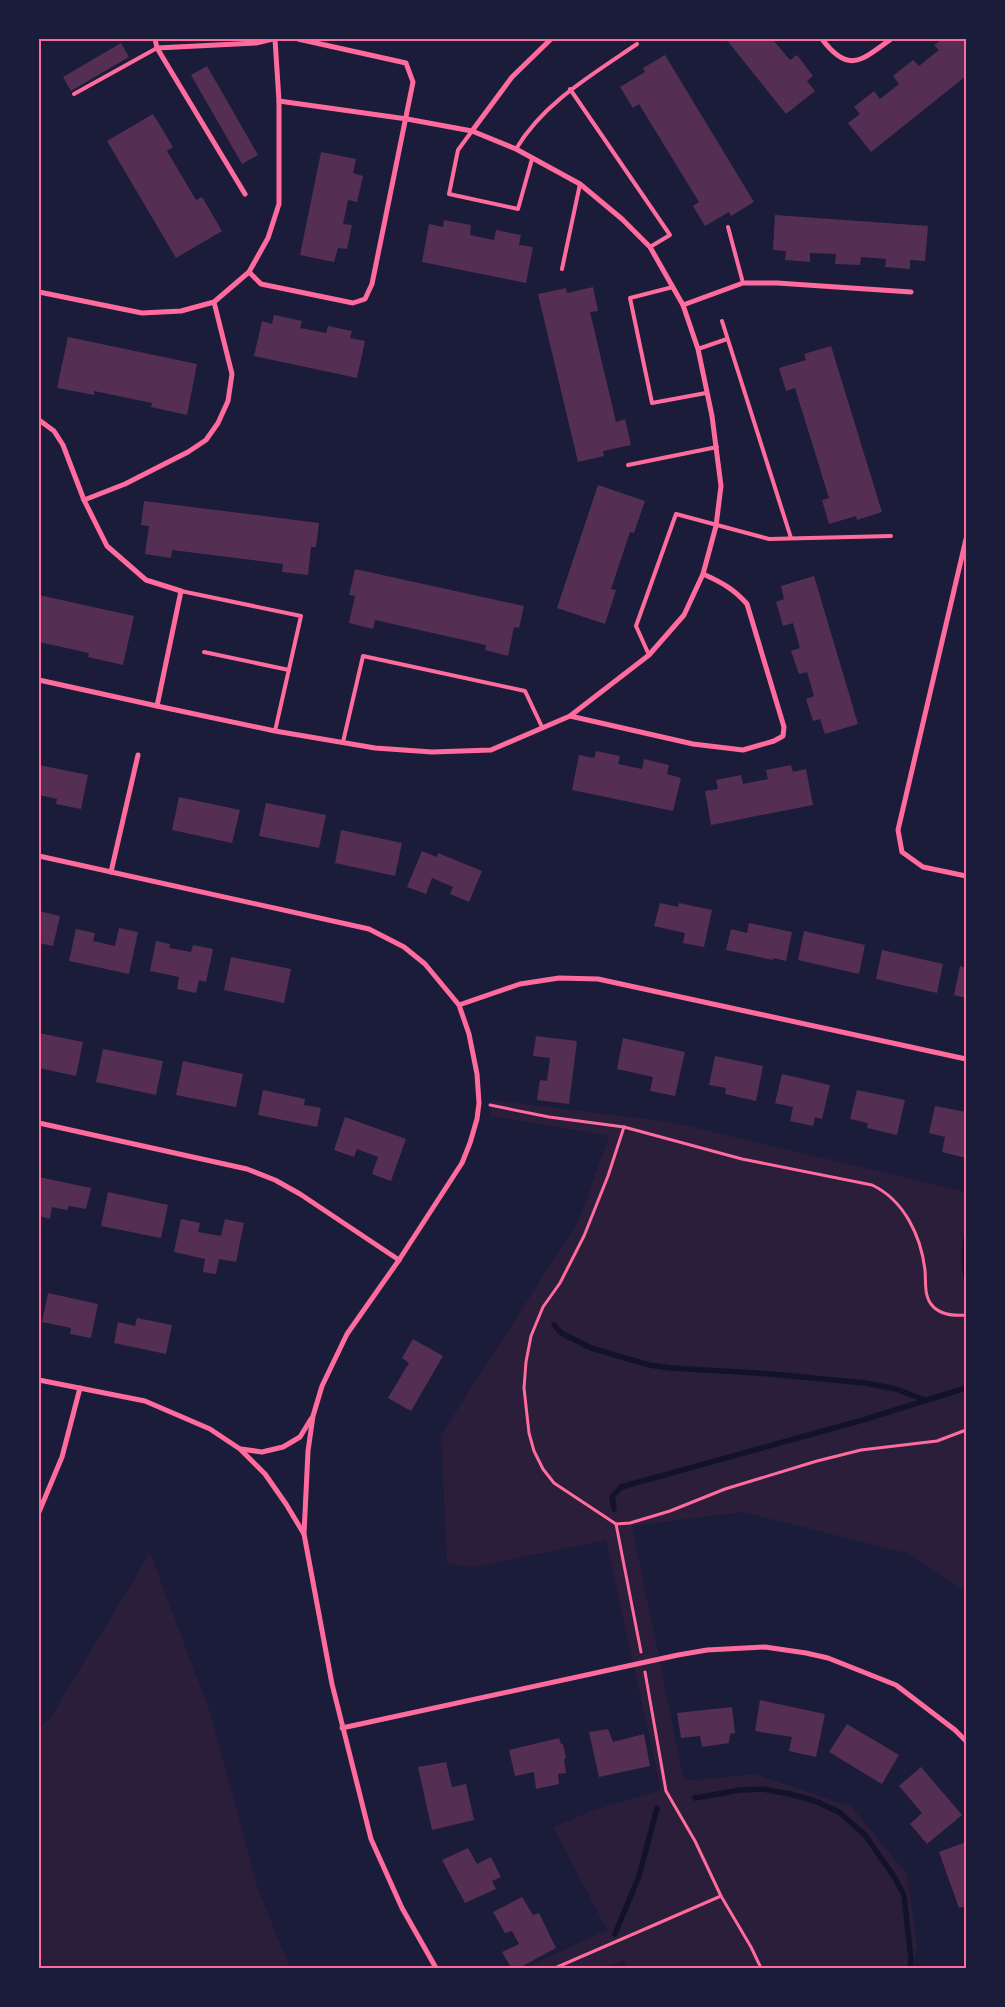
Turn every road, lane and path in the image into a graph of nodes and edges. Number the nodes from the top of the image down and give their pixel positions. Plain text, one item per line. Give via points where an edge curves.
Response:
1 (155, 39) edge
2 (274, 39) edge
3 (298, 39) edge
4 (551, 39) edge
5 (822, 39) edge
6 (891, 39) edge
7 (221, 41) edge
8 (637, 44) dead end
9 (157, 48) junction
10 (570, 89) junction
11 (74, 94) dead end
12 (279, 101) junction
13 (407, 119) junction
14 (472, 131) junction
15 (516, 149) junction
16 (532, 159) junction
17 (580, 184) junction
18 (245, 194) dead end
19 (728, 227) dead end
20 (650, 247) junction
21 (562, 269) dead end
22 (249, 272) junction
23 (743, 282) junction
24 (673, 287) junction
25 (39, 292) edge
26 (911, 292) dead end
27 (214, 302) junction
28 (683, 305) junction
29 (722, 321) dead end
30 (727, 339) junction
31 (698, 349) junction
32 (706, 393) junction
33 (39, 420) edge
34 (717, 447) junction
35 (628, 465) dead end
36 (84, 500) junction
37 (716, 526) junction
38 (891, 536) dead end
39 (791, 538) junction
40 (966, 539) edge
41 (703, 574) junction
42 (181, 591) junction
43 (204, 652) dead end
44 (649, 655) junction
45 (289, 670) junction
46 (39, 680) edge
47 (157, 706) junction
48 (570, 716) junction
49 (542, 727) junction
50 (275, 730) junction
51 (344, 742) junction
52 (138, 755) dead end
53 (39, 856) edge
54 (112, 872) junction
55 (966, 876) edge
56 (459, 1005) junction
57 (966, 1059) edge
58 (478, 1103) junction
59 (39, 1123) edge
60 (624, 1127) junction
61 (399, 1260) junction
62 (966, 1315) edge
63 (39, 1380) edge
64 (80, 1388) junction
65 (313, 1416) junction
66 (966, 1430) edge
67 (240, 1449) junction
68 (39, 1512) edge
69 (616, 1524) junction
70 (304, 1534) junction
71 (644, 1662) junction
72 (342, 1728) junction
73 (966, 1741) edge
74 (721, 1896) junction
75 (436, 1968) edge
76 (555, 1968) edge
77 (762, 1968) edge

1 - 9 street
2 - 7 street via 256,43
2 - 12 street
3 - 13 street via 406,63 413,82
4 - 14 street via 512,77
5 - 6 street via 832,53 851,61 867,56
7 - 9 street
8 - 10 lane
9 - 11 lane
9 - 18 street
10 - 15 lane via 525,134
10 - 20 lane via 670,235
12 - 13 street
12 - 22 street via 279,204 268,238
13 - 14 street
13 - 22 street via 372,284 365,299 352,303 261,284
14 - 15 street
14 - 16 lane via 458,150 449,194 518,208
15 - 16 street
16 - 17 street
17 - 20 street
17 - 21 lane
19 - 23 lane
20 - 24 street
22 - 27 street
23 - 26 street
23 - 28 street
24 - 28 street
24 - 32 lane via 630,298 652,403
25 - 27 street via 142,313 181,311
27 - 36 street via 232,374 228,401 218,423 206,440 188,452 125,484
28 - 31 street
29 - 30 lane
30 - 31 lane
30 - 39 lane
31 - 32 street
32 - 34 street
33 - 36 street via 54,431 63,445
34 - 35 lane
34 - 37 street via 721,486
36 - 42 street via 107,546 146,580
37 - 39 lane via 769,539
37 - 41 street
37 - 44 lane via 676,514 636,626
38 - 39 lane
40 - 55 street via 898,830 902,852 923,867
41 - 44 street via 684,615
41 - 48 street via 736,591 747,604 784,727 783,736 742,750 692,744
42 - 45 lane via 301,616
42 - 47 street
43 - 45 lane
44 - 48 street
45 - 50 lane
46 - 47 street
47 - 50 street
48 - 49 street
49 - 51 street via 491,750 432,752
49 - 51 lane via 525,691 363,656
50 - 51 street
52 - 54 street
53 - 54 street
54 - 56 street via 368,929 404,946 425,964
56 - 57 street via 520,984 559,978 598,979
56 - 58 street via 478,1074
58 - 60 path
58 - 61 street via 477,1119 462,1163
59 - 61 street via 247,1170 275,1180
60 - 62 path via 780,1168 859,1180 883,1190 902,1209 917,1238 931,1304 948,1314
60 - 69 path via 574,1260 536,1321 526,1362 524,1388 529,1433 543,1469 554,1483
61 - 65 street via 347,1334 322,1386
63 - 64 street
64 - 67 street via 145,1401 210,1429
64 - 68 street via 62,1457
65 - 67 street via 300,1437 282,1447 262,1452
65 - 70 street
66 - 69 path via 937,1441 861,1450 826,1459 725,1489 650,1518
67 - 70 street via 265,1474
69 - 71 path
70 - 72 street
71 - 72 street
71 - 73 street via 707,1650 765,1647 828,1658 896,1685
71 - 74 path via 666,1792
72 - 75 street via 371,1839 402,1908
74 - 76 path
74 - 77 path

